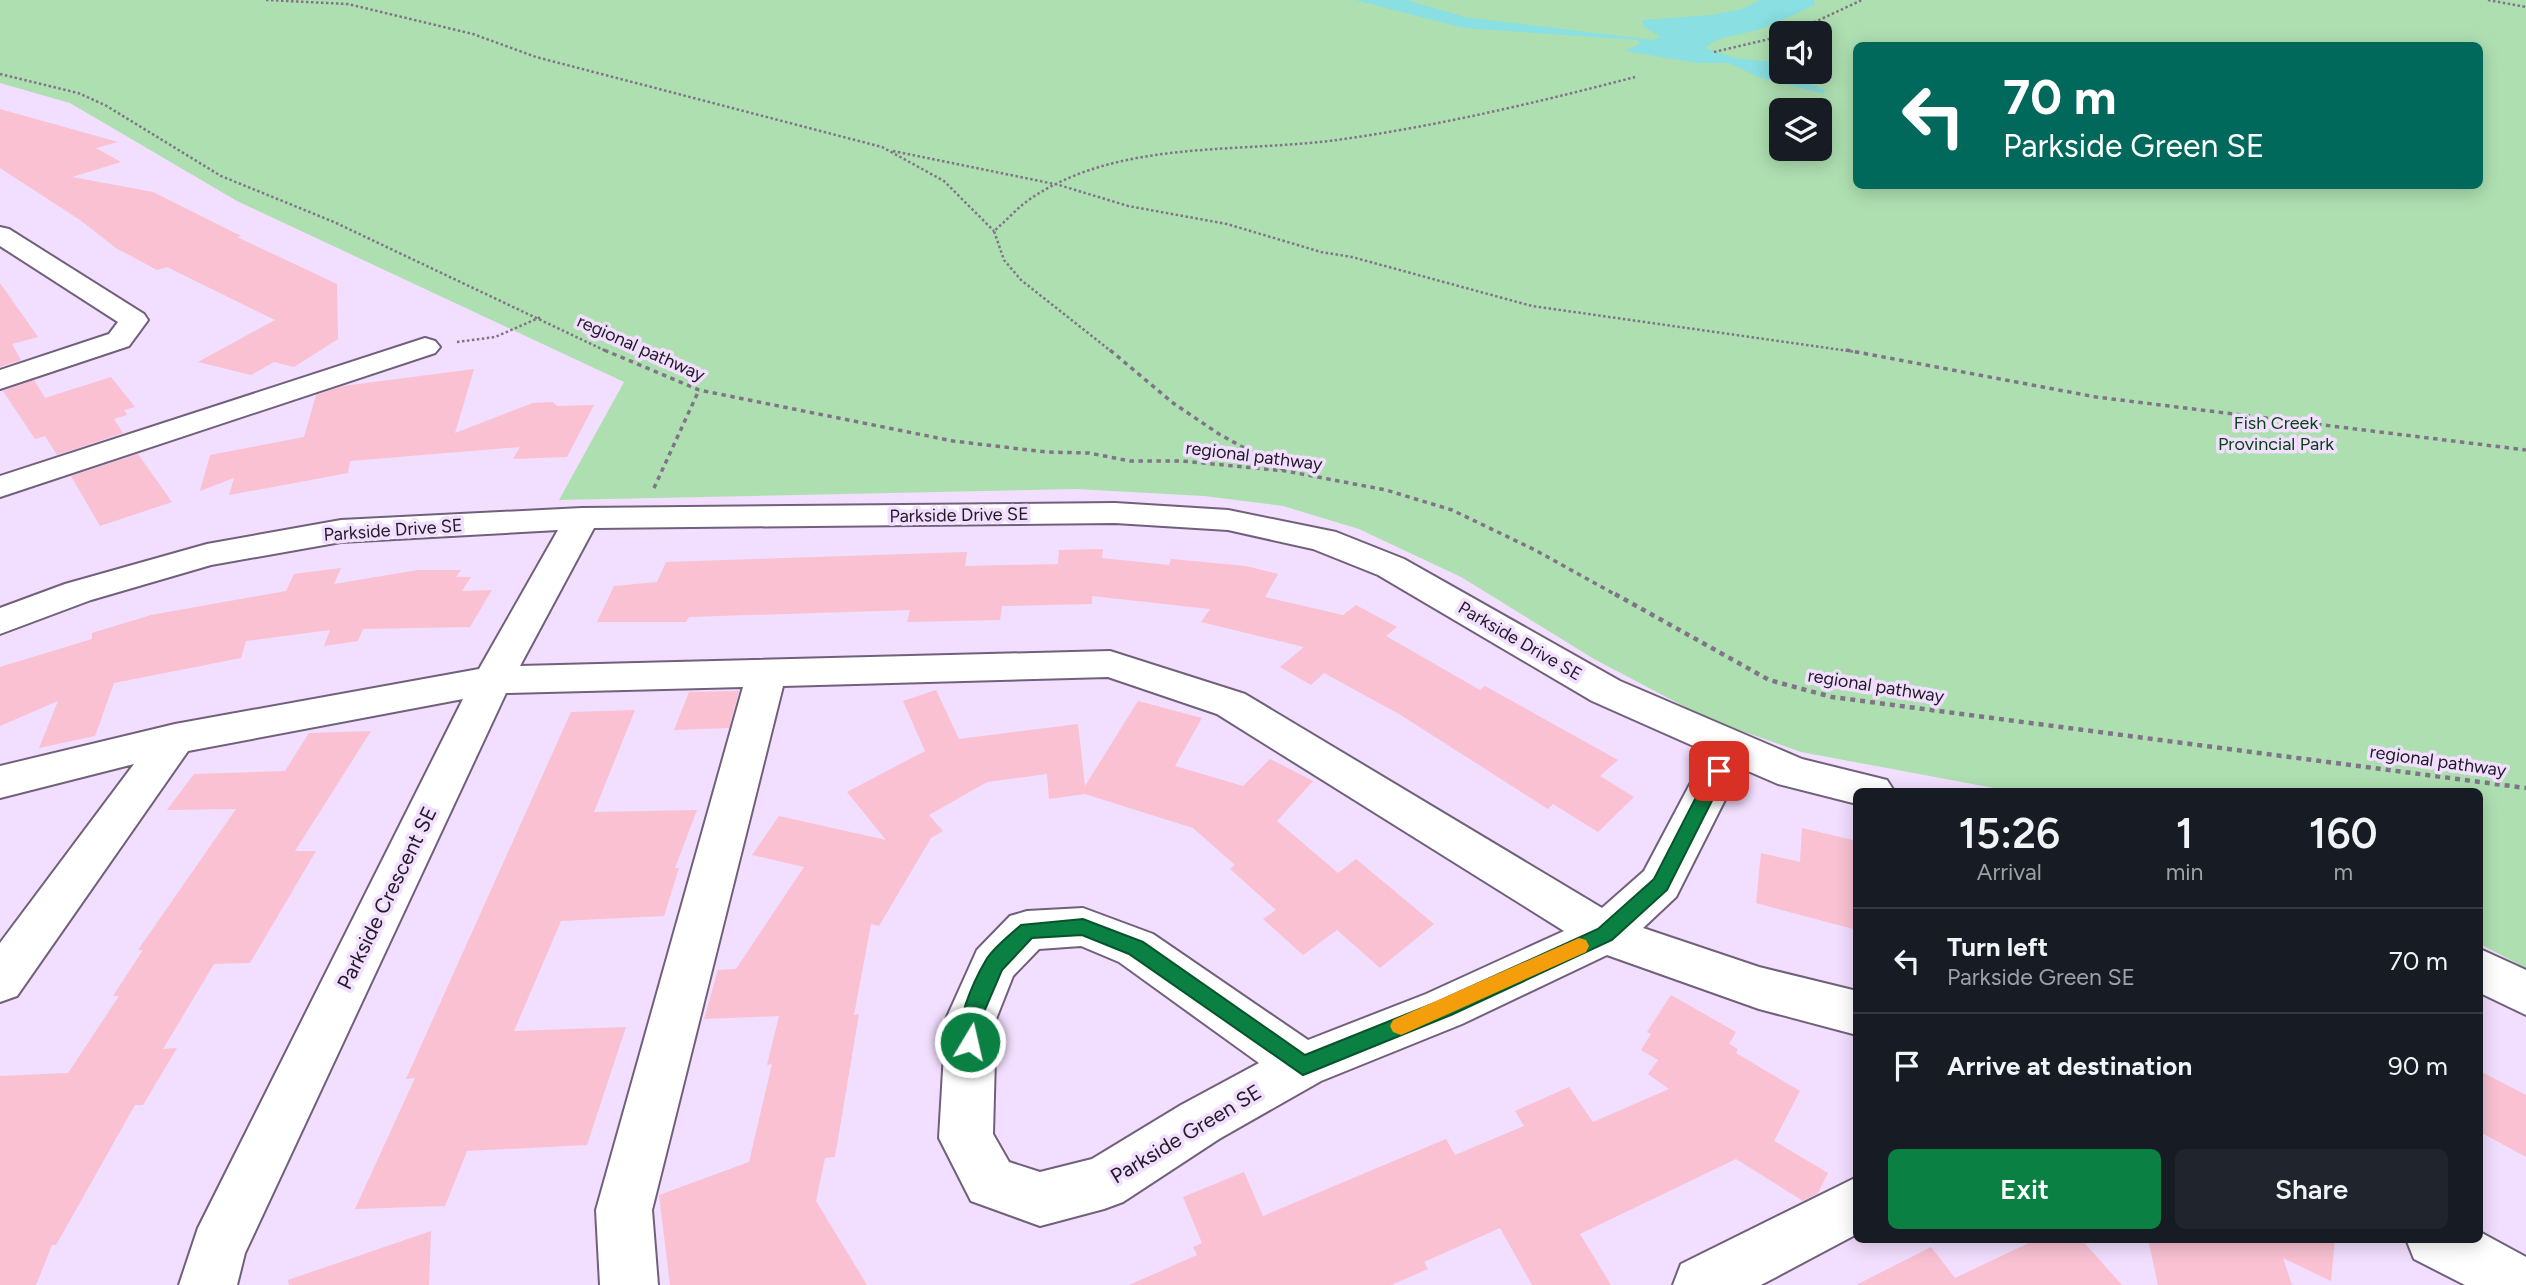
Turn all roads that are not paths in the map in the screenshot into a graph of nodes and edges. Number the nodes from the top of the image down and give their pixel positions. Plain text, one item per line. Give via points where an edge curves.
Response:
1 (0, 235) edge
2 (425, 347) road end
3 (0, 380) edge
4 (0, 487) edge
5 (582, 518) junction
6 (0, 622) edge
7 (767, 673) junction
8 (492, 680) junction
9 (175, 739) junction
10 (1730, 748) junction
11 (0, 782) edge
12 (1859, 788) edge
13 (1605, 934) junction
14 (2483, 971) edge
15 (0, 981) edge
16 (2526, 994) edge
17 (1853, 1012) edge
18 (1303, 1065) junction
19 (1853, 1206) edge
20 (2442, 1243) edge
21 (208, 1285) edge
22 (629, 1285) edge
23 (1702, 1285) edge
24 (2514, 1285) edge

1 - 3 street via 134,320 119,340
2 - 4 street
5 - 6 street, Parkside Drive SE via 341,531 207,555 78,592
5 - 8 street, Parkside Crescent SE
5 - 10 street, Parkside Drive SE via 1115,513 1228,520 1322,540 1391,567 1606,691
7 - 8 street
7 - 13 street via 1110,664 1231,704
7 - 22 street via 624,1210
8 - 9 street
8 - 21 street, Parkside Crescent SE via 218,1248
9 - 11 street
9 - 15 street
10 - 12 street, Parkside Drive SE via 1793,772
10 - 13 street, Parkside Green SE via 1660,884
13 - 17 street via 1759,988
13 - 18 street, Parkside Green SE via 1444,1009
14 - 16 street
18 - 18 street, Parkside Green SE via 1136,948 1083,927 1027,930 994,964 971,1019 966,1138 990,1182 1040,1199 1104,1183 1200,1122
19 - 23 street
20 - 24 street via 2500,1272

